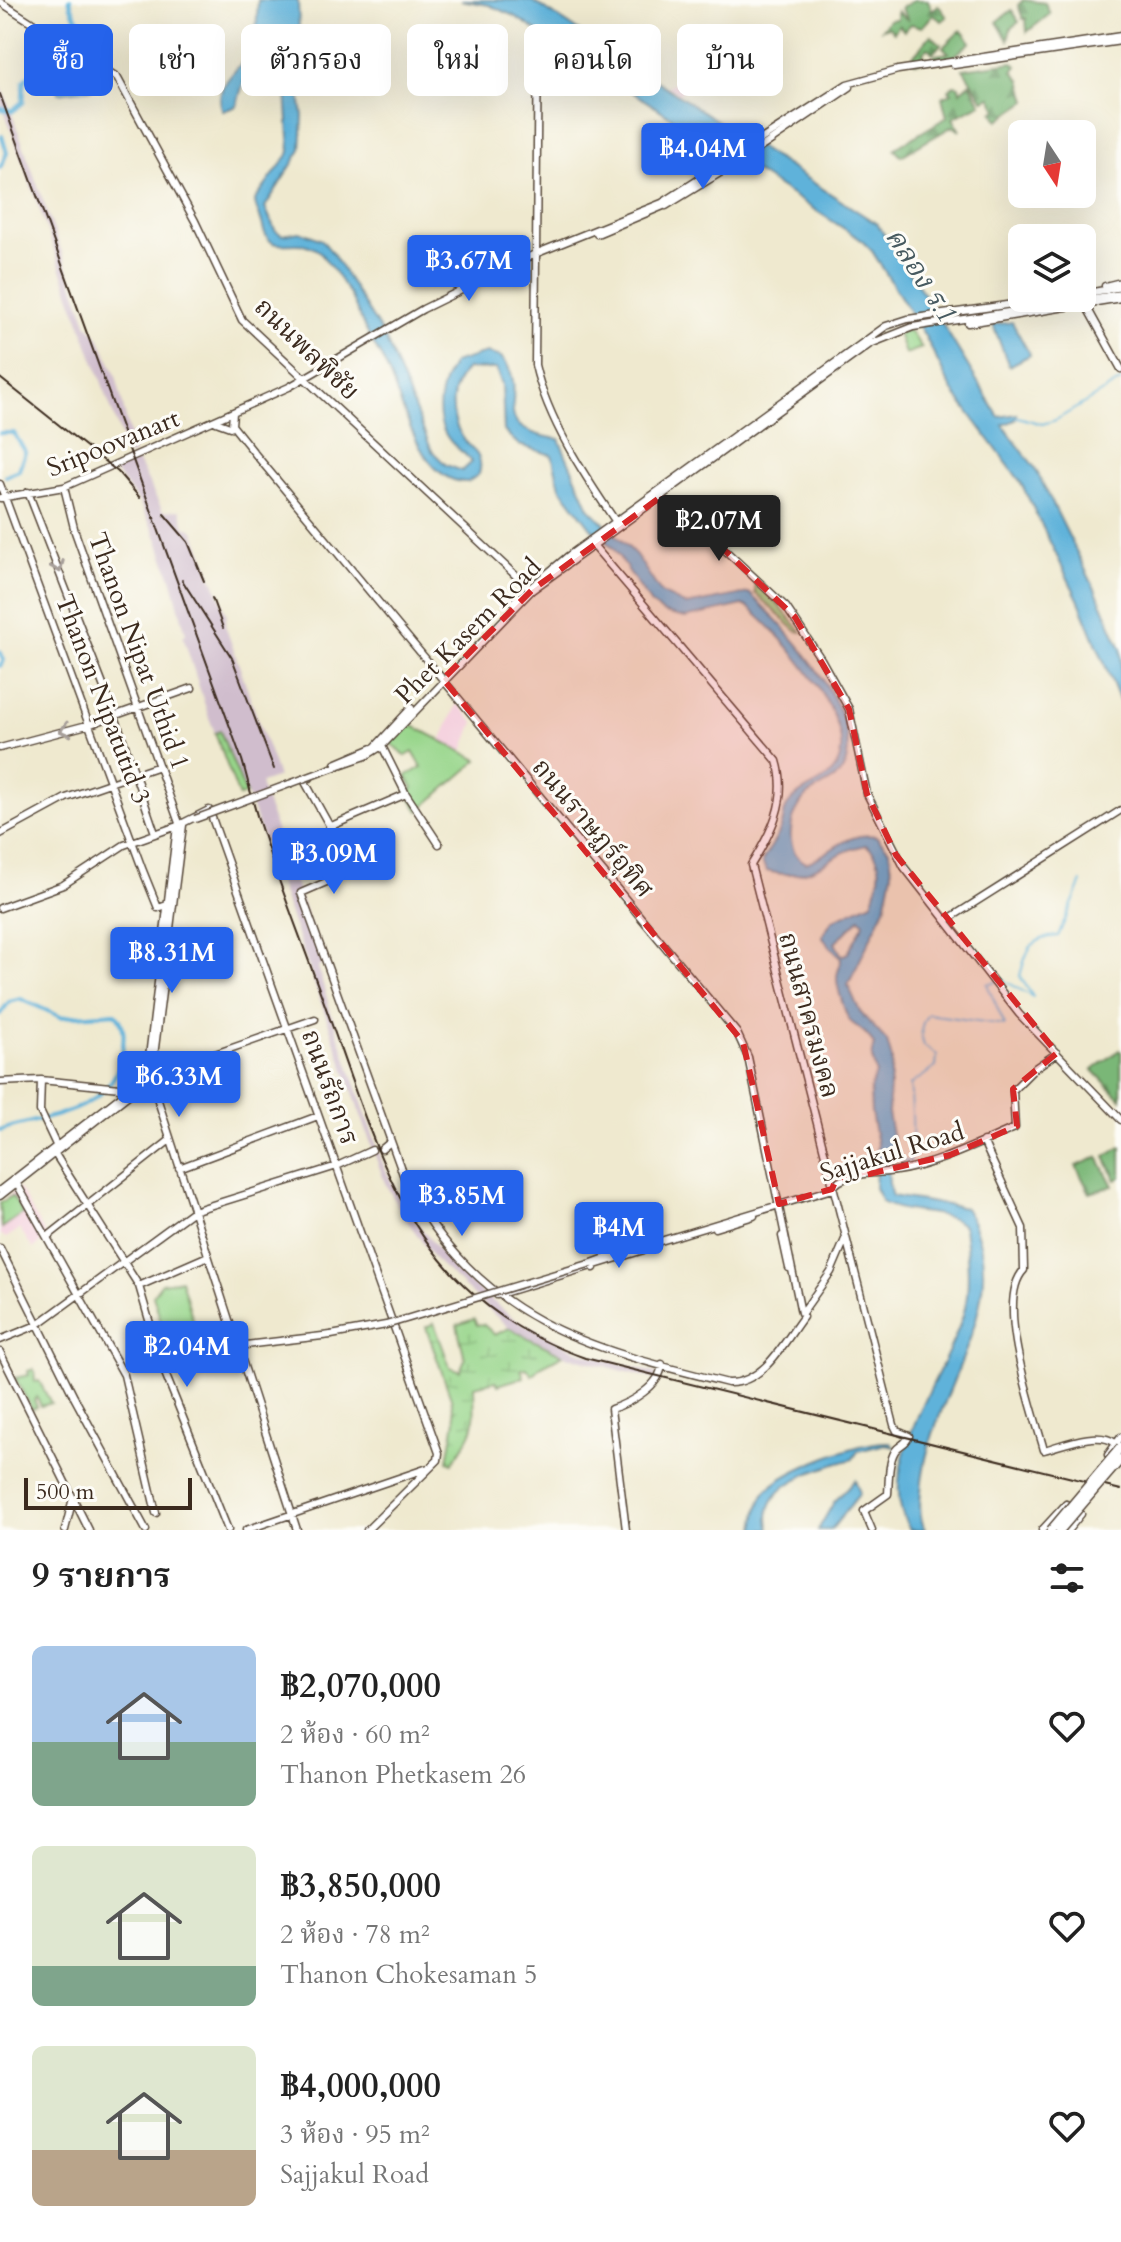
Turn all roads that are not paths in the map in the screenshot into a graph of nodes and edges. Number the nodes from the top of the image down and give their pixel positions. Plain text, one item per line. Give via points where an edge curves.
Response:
1 (0, 2) edge
2 (1121, 38) edge
3 (1054, 48) junction
4 (850, 87) junction
5 (833, 92) junction
6 (537, 96) edge
7 (771, 134) junction
8 (751, 142) dead end
9 (760, 148) dead end
10 (728, 156) dead end
11 (738, 162) dead end
12 (662, 205) junction
13 (535, 255) junction
14 (1121, 285) edge
15 (1096, 295) edge
16 (1121, 296) edge
17 (1096, 299) edge
18 (1008, 304) edge
19 (1008, 312) edge
20 (1023, 312) edge
21 (1090, 312) edge
22 (968, 323) dead end
23 (1121, 369) edge
24 (306, 379) junction
25 (816, 380) junction
26 (226, 416) junction
27 (684, 476) junction
28 (0, 484) edge
29 (65, 488) junction
30 (29, 494) junction
31 (662, 496) junction
32 (3, 499) edge
33 (616, 524) junction
34 (595, 541) junction
35 (530, 589) junction
36 (442, 679) junction
37 (192, 688) dead end
38 (137, 709) junction
39 (115, 716) junction
40 (91, 724) junction
41 (489, 736) junction
42 (382, 746) junction
43 (0, 748) edge
44 (365, 754) junction
45 (510, 762) junction
46 (159, 766) junction
47 (333, 766) junction
48 (134, 775) junction
49 (113, 782) junction
50 (406, 794) junction
51 (238, 805) dead end
52 (1121, 810) edge
53 (210, 813) junction
54 (179, 824) junction
55 (329, 827) junction
56 (155, 833) junction
57 (0, 834) edge
58 (133, 841) junction
59 (439, 844) dead end
60 (167, 905) junction
61 (0, 908) edge
62 (947, 920) junction
63 (315, 1019) dead end
64 (288, 1029) junction
65 (1057, 1053) junction
66 (144, 1070) junction
67 (156, 1072) junction
68 (140, 1078) junction
69 (41, 1080) junction
70 (0, 1082) edge
71 (150, 1085) junction
72 (130, 1089) junction
73 (318, 1116) junction
74 (96, 1120) junction
75 (1121, 1120) edge
76 (170, 1140) junction
77 (983, 1141) junction
78 (56, 1151) junction
79 (373, 1151) tunnel mouth
80 (337, 1166) junction
81 (179, 1168) junction
82 (26, 1175) junction
83 (17, 1184) junction
84 (833, 1190) junction
85 (0, 1193) edge
86 (89, 1205) junction
87 (778, 1206) junction
88 (193, 1211) junction
89 (47, 1237) junction
90 (846, 1237) junction
91 (0, 1248) edge
92 (208, 1256) junction
93 (124, 1261) junction
94 (593, 1265) junction
95 (139, 1286) junction
96 (79, 1293) junction
97 (497, 1295) junction
98 (801, 1315) junction
99 (37, 1325) junction
100 (0, 1340) edge
101 (237, 1346) junction
102 (0, 1352) edge
103 (662, 1364) junction
104 (1121, 1437) edge
105 (1118, 1445) edge
106 (1121, 1461) edge
107 (429, 1468) junction
108 (73, 1498) junction
109 (156, 1513) dead end
110 (291, 1514) junction
111 (65, 1530) edge
112 (89, 1530) edge
113 (146, 1530) edge
114 (228, 1530) edge
115 (246, 1530) edge
116 (297, 1530) edge
117 (367, 1530) edge
118 (626, 1530) edge
119 (872, 1530) edge
120 (1042, 1530) edge
121 (1051, 1530) edge
122 (1060, 1530) edge
123 (1068, 1530) edge

1 - 24 street, ถนนพลพิชัย via 117,77 242,320
2 - 3 street
3 - 4 street via 894,74
3 - 5 street via 880,73
4 - 7 street
4 - 9 street
5 - 7 street
5 - 8 street
6 - 13 street
7 - 12 street
10 - 12 street
11 - 12 street
12 - 13 street, Sripoovanart
13 - 24 street, Sripoovanart via 383,331
13 - 33 street via 538,379 584,475
14 - 15 street, Phet Kasem Road
16 - 17 street, Phet Kasem Road
18 - 25 street, Phet Kasem Road via 886,326
19 - 25 street, Phet Kasem Road via 913,327 870,344
20 - 22 street
21 - 23 street
24 - 26 street, Sripoovanart
24 - 35 street, ถนนพลพิชัย
25 - 27 street, Phet Kasem Road
26 - 29 street, Sripoovanart
26 - 36 street
27 - 31 street, Phet Kasem Road
27 - 33 street, Phet Kasem Road
28 - 32 street, Thanon Nipatutid 3
29 - 30 street, Sripoovanart
29 - 38 street, Thanon Nipat Uthid 1 via 75,532
30 - 32 street, Sripoovanart
30 -> 39 street
31 - 33 street, Phet Kasem Road
31 - 62 street via 667,512 697,524 800,625 849,709 867,794 883,828 904,867
32 - 40 street, Thanon Nipatutid 3
33 - 34 street, Phet Kasem Road
34 - 35 street, Phet Kasem Road
34 - 84 street, ถนนสาครมงคล via 777,761 779,807 751,865
35 - 36 street, Phet Kasem Road
36 - 41 street
36 - 42 street, Phet Kasem Road
36 - 44 street, Phet Kasem Road
37 - 38 street
38 - 39 street
38 - 46 street, Thanon Nipat Uthid 1
39 - 40 street
39 - 48 street
40 -> 43 street
40 - 49 street, Thanon Nipatutid 3
41 - 45 street, ถนนราษฏร์อุทิศ
41 - 45 street, ถนนราษฏร์อุทิศ
42 - 44 street, Phet Kasem Road
42 - 50 street
44 - 47 street, Phet Kasem Road
45 - 87 street, ถนนราษฏร์อุทิศ via 740,1044
46 - 48 street
46 - 54 street, Thanon Nipat Uthid 1
47 - 54 street, Phet Kasem Road, bridge
47 - 55 street via 304,780
48 - 49 street
48 - 56 street
49 - 57 street
49 - 58 street, Thanon Nipatutid 3
50 - 55 street
50 - 59 street
51 - 53 street
52 - 62 street
53 - 54 street
53 - 64 street, ถนนรัถการ
54 - 56 street
54 - 60 street
54 - 67 street
55 - 97 street via 354,870 301,893 385,1146 420,1208 460,1260
56 - 58 street
58 - 60 street, Thanon Nipatutid 3 via 158,908
58 - 61 street via 63,885
60 - 66 street
62 - 65 street via 1019,1014
63 - 64 street
64 - 67 street
64 - 73 street, ถนนรัถการ
65 - 75 street
65 - 77 street, Sajjakul Road via 1013,1090 1017,1126
66 - 67 street
66 - 68 street
67 - 71 street
68 - 71 street
68 - 72 street
69 - 70 street
69 - 72 street
69 - 78 street via 40,1111
71 - 74 street via 140,1086
71 - 76 street
72 - 74 street
73 - 80 street, ถนนรัถการ
73 - 81 street
74 - 78 street
76 - 81 street
76 - 86 street
77 - 84 street, Sajjakul Road
77 - 105 street via 1023,1228 1024,1270 1015,1280 1012,1310 1044,1450 1108,1438
78 - 82 street
78 - 86 street
79 - 80 street
80 - 88 street
80 - 107 street, ถนนรัถการ via 439,1453
81 - 88 street
82 - 83 street
82 - 85 street
83 - 85 street
83 - 89 street
84 - 87 street, Sajjakul Road
84 - 90 street, ถนนสาครมงคล
86 - 89 street
86 - 93 street
87 - 94 street, Sajjakul Road
87 - 98 street, ถนนราษฏร์อุทิศ
88 - 92 street
88 - 93 street
89 - 96 street
90 - 98 street via 831,1272
90 - 119 street, ถนนสาครมงคล via 894,1425 909,1436 890,1463 888,1494 864,1511
91 - 99 street
92 - 95 street
92 - 101 street
93 - 95 street
93 - 96 street
94 - 97 street, Sajjakul Road
94 - 101 street, Sajjakul Road, bridge via 386,1325
95 - 114 street via 163,1368
96 - 99 street
96 - 109 street via 124,1375
97 - 103 street via 578,1341
98 - 103 street via 763,1369 742,1382 728,1383
99 - 100 street
99 - 113 street
101 - 110 street
102 - 108 street
103 - 118 street via 650,1386 611,1409
104 - 105 street
105 - 106 street via 1108,1455
105 - 121 main road, bridge
106 - 122 main road, bridge
107 - 110 street
107 - 117 street
108 - 111 street
108 - 112 street
110 - 115 street
110 - 116 street
120 - 123 street via 1066,1504 1081,1514

